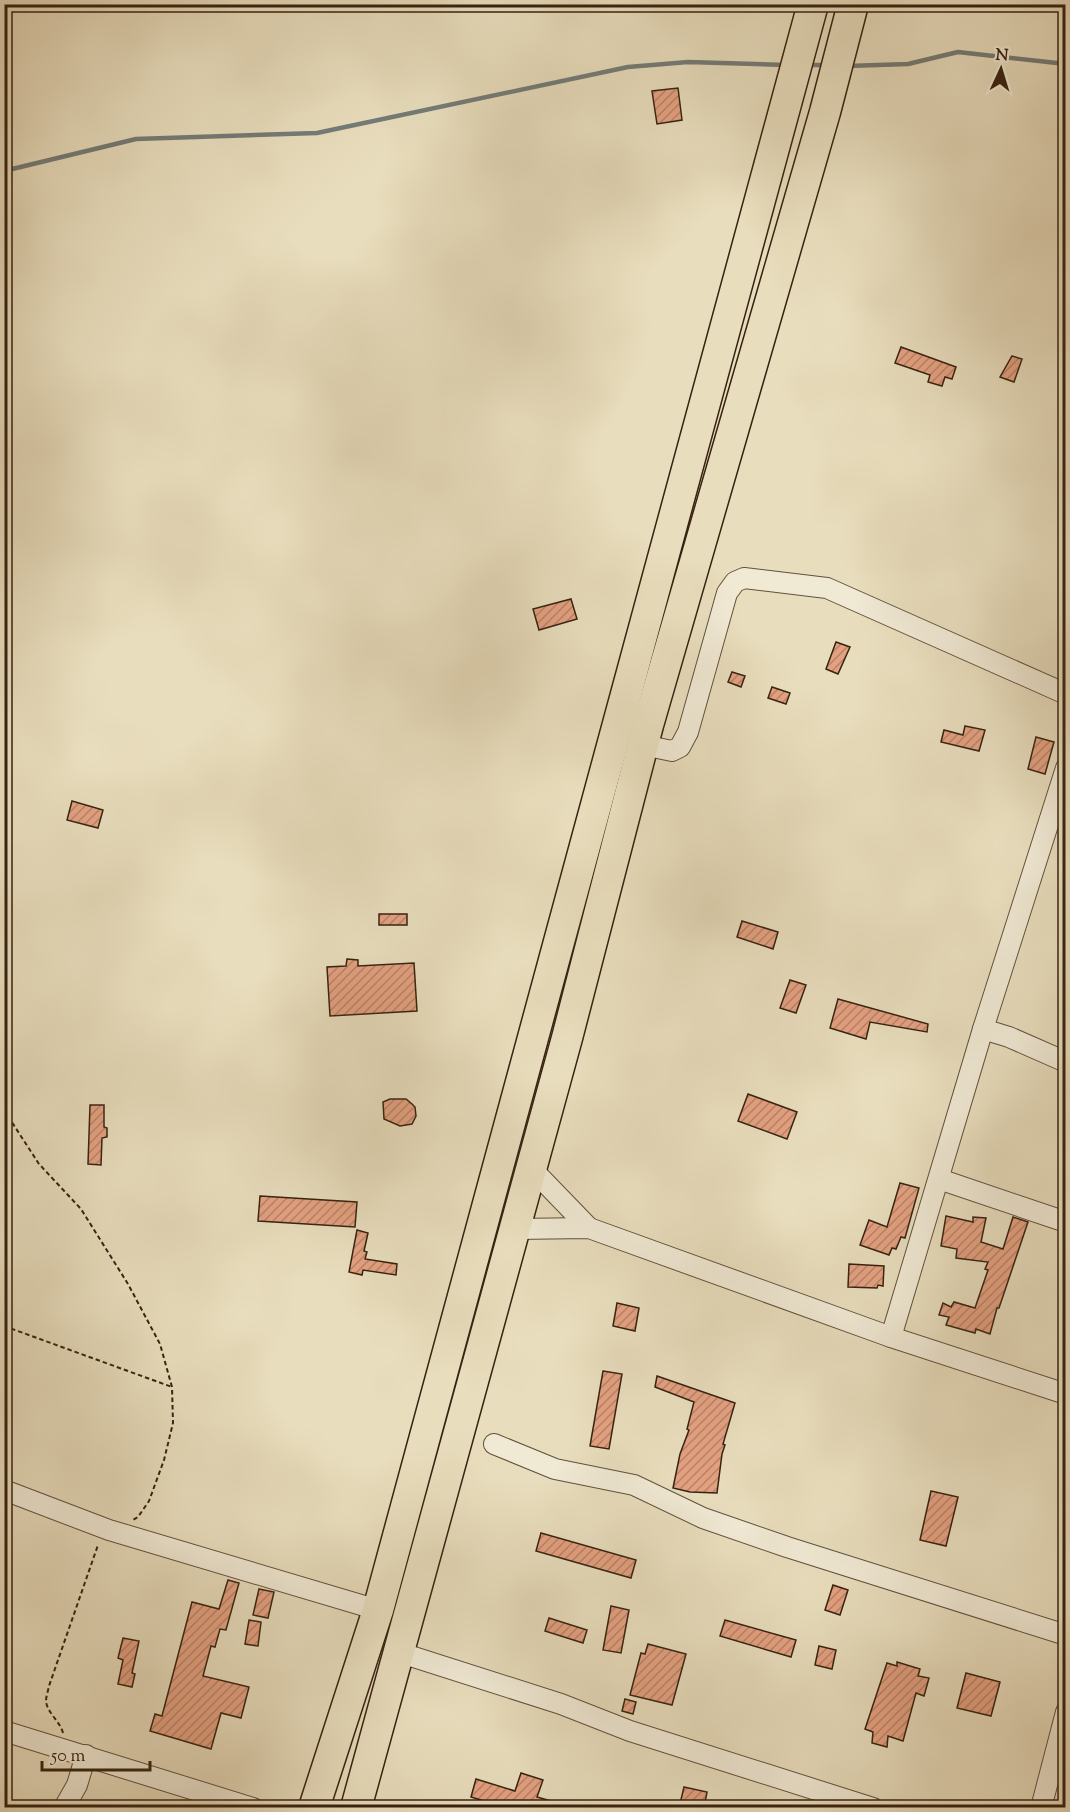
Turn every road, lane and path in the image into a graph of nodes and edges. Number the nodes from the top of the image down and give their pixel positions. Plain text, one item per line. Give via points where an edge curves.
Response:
1 (813, 4) edge
2 (853, 4) edge
3 (1065, 694) edge
4 (643, 745) junction
5 (1065, 768) edge
6 (983, 1029) junction
7 (1065, 1062) edge
8 (4, 1110) edge
9 (531, 1168) junction
10 (939, 1179) junction
11 (1065, 1222) edge
12 (590, 1228) junction
13 (514, 1229) junction
14 (4, 1326) edge
15 (891, 1337) junction
16 (172, 1387) junction
17 (1065, 1394) edge
18 (494, 1444) dead end
19 (4, 1490) edge
20 (109, 1530) junction
21 (378, 1610) junction
22 (1065, 1635) edge
23 (398, 1652) junction
24 (1065, 1712) edge
25 (4, 1731) edge
26 (66, 1750) junction
27 (86, 1755) junction
28 (64, 1808) edge
29 (253, 1808) edge
30 (314, 1808) edge
31 (356, 1808) edge
32 (873, 1808) edge
33 (1041, 1808) edge

1 - 21 highway
2 - 4 highway
3 - 4 street via 826,588 744,578 726,593 688,732 680,747 672,751
4 - 9 highway
5 - 6 street
6 - 7 street
6 - 10 street
8 - 16 path via 39,1164 81,1209 128,1284 160,1344
9 - 12 street
9 - 13 highway
10 - 11 street
10 - 15 street
12 - 13 street
12 - 15 street
13 - 23 highway
14 - 16 path
15 - 17 street
16 - 20 path via 173,1424 149,1501 138,1517
18 - 22 street via 555,1469 634,1485 703,1518
19 - 20 street
20 - 21 street
20 - 26 path via 91,1562 49,1686 46,1702 61,1725
21 - 30 highway
23 - 31 highway
23 - 32 street
24 - 33 street
25 - 26 street
26 - 27 street
27 - 28 street via 77,1785
27 - 29 street

